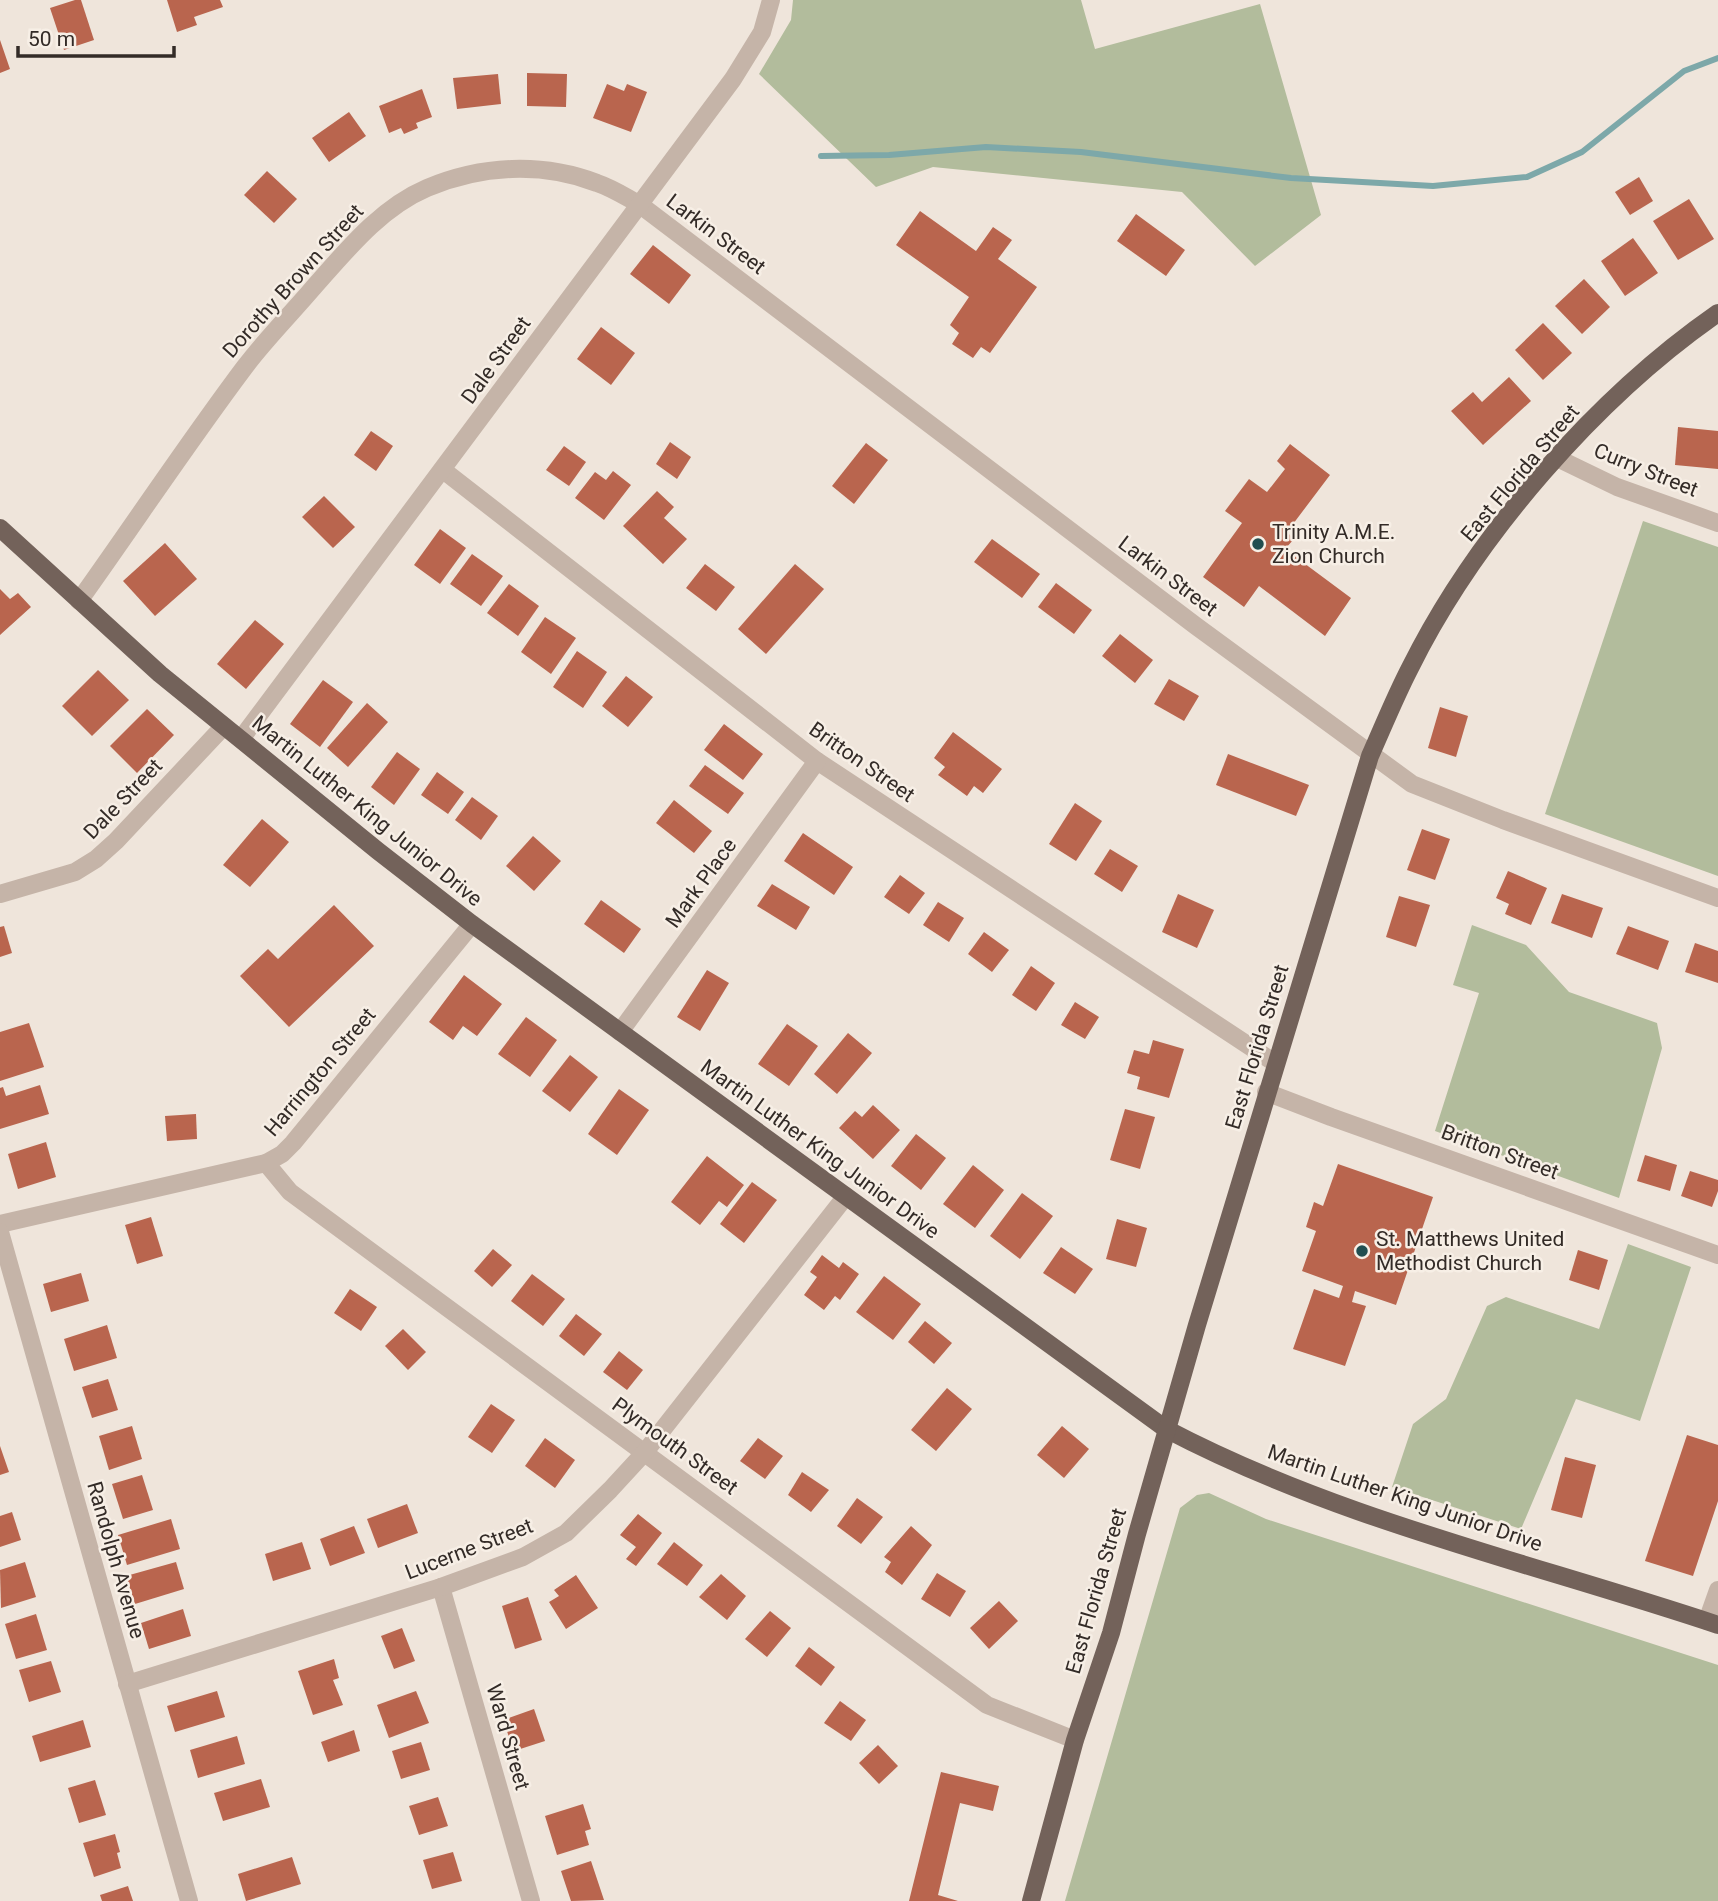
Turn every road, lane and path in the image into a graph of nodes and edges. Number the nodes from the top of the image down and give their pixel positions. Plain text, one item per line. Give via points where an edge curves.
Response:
1 (771, 0) edge
2 (639, 204) junction
3 (1718, 313) edge
4 (1557, 458) junction
5 (443, 470) junction
6 (1718, 523) edge
7 (0, 528) edge
8 (79, 601) junction
9 (224, 726) junction
10 (241, 739) junction
11 (1370, 756) junction
12 (817, 761) junction
13 (0, 894) edge
14 (1718, 898) edge
15 (472, 924) junction
16 (620, 1032) junction
17 (1275, 1063) junction
18 (1266, 1092) junction
19 (266, 1163) junction
20 (846, 1196) junction
21 (0, 1224) edge
22 (0, 1232) edge
23 (1718, 1255) edge
24 (1166, 1429) junction
25 (645, 1452) junction
26 (441, 1587) junction
27 (1718, 1590) edge
28 (1713, 1623) edge
29 (127, 1684) junction
30 (1074, 1740) junction
31 (189, 1901) edge
32 (531, 1901) edge
33 (1031, 1901) edge

1 - 2 street, Dale Street via 762,33 733,79
2 - 5 street, Dale Street
2 - 8 street, Dorothy Brown Street via 569,173 528,168 457,177 390,208 345,252 245,367
2 - 11 street, Larkin Street
3 - 4 main road, East Florida Street via 1612,400
4 - 6 street, Curry Street via 1616,487
4 - 11 main road, East Florida Street via 1488,542 1447,604 1410,667
5 - 10 street, Dale Street
5 - 12 street, Britton Street
7 - 8 main road, Martin Luther King Junior Drive
8 - 9 main road, Martin Luther King Junior Drive
9 - 10 main road, Martin Luther King Junior Drive
9 - 13 street, Dale Street via 96,859 75,872
10 - 15 main road, Martin Luther King Junior Drive
11 - 14 street, Larkin Street via 1412,784
11 - 17 main road, East Florida Street
12 - 16 street, Mark Place
12 - 17 street, Britton Street
15 - 16 main road, Martin Luther King Junior Drive
15 - 19 street, Harrington Street via 293,1143
16 - 20 main road, Martin Luther King Junior Drive
17 - 18 main road, East Florida Street
18 - 23 street, Britton Street
18 - 24 main road, East Florida Street
19 - 21 street, Harrington Street
19 - 25 street, Plymouth Street via 290,1192
20 - 24 main road, Martin Luther King Junior Drive
20 - 25 street, Lucerne Street
22 - 29 street, Randolph Avenue
24 - 28 main road, Martin Luther King Junior Drive via 1222,1458 1354,1509
24 - 30 main road, East Florida Street via 1111,1633
25 - 26 street, Lucerne Street via 566,1533 523,1557
25 - 30 street, Plymouth Street via 987,1705
26 - 29 street, Lucerne Street
26 - 32 street, Ward Street
27 - 28 street
29 - 31 street, Randolph Avenue
30 - 33 main road, East Florida Street

